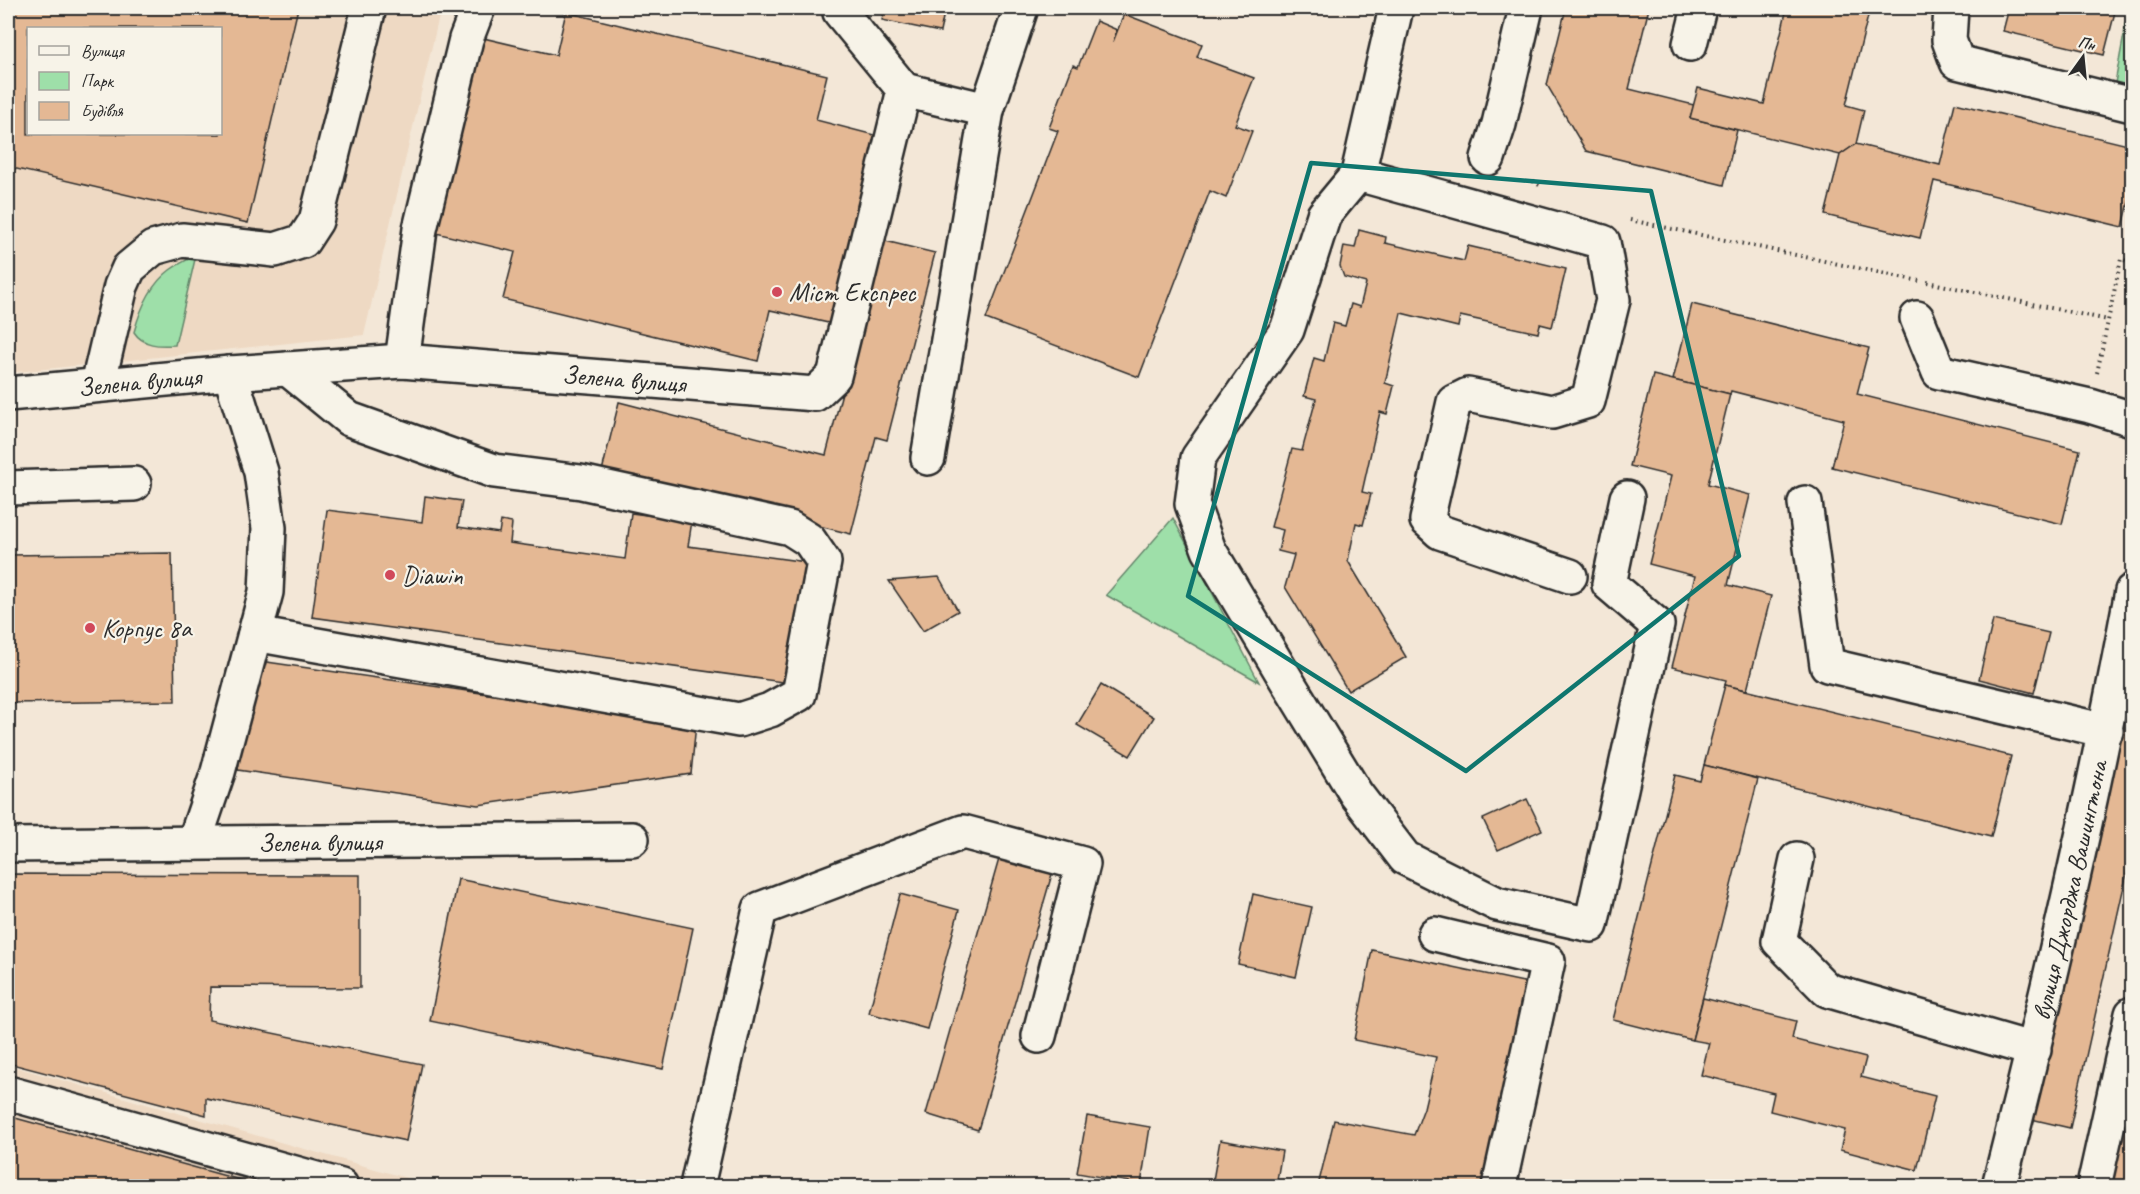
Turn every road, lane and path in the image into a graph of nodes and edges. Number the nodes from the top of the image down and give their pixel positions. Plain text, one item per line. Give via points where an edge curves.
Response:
1 (369, 8) edge
2 (478, 8) edge
3 (1021, 8) edge
4 (1396, 8) edge
5 (1526, 8) edge
6 (1699, 8) edge
7 (1951, 8) edge
8 (834, 9) edge
9 (1690, 44) dead end
10 (904, 90) junction
11 (2133, 105) edge
12 (987, 110) junction
13 (1488, 158) dead end
14 (1358, 174) junction
15 (1629, 220) dead end
16 (2133, 262) edge
17 (1917, 318) dead end
18 (2108, 320) junction
19 (402, 361) junction
20 (288, 369) junction
21 (230, 373) junction
22 (98, 384) junction
23 (8, 394) edge
24 (2090, 406) junction
25 (2133, 419) edge
26 (928, 458) dead end
27 (134, 484) dead end
28 (8, 488) edge
29 (1628, 498) dead end
30 (1805, 503) dead end
31 (1570, 576) dead end
32 (2133, 591) edge
33 (255, 633) junction
34 (2106, 731) junction
35 (632, 839) dead end
36 (194, 843) junction
37 (8, 845) edge
38 (1797, 859) dead end
39 (1436, 934) dead end
40 (2133, 1014) edge
41 (1038, 1036) dead end
42 (2034, 1050) junction
43 (8, 1093) edge
44 (340, 1186) edge
45 (697, 1186) edge
46 (1499, 1186) edge
47 (2000, 1186) edge
48 (2094, 1186) edge

1 - 22 street via 316,221 303,241 275,249 182,240 153,248 129,268 121,286
2 - 19 street via 466,39 420,229
3 - 12 street
4 - 14 street
5 - 13 street
6 - 9 street
7 - 11 street via 1949,40 1957,62
8 - 10 street
10 - 12 street
10 - 19 street, Зелена вулиця via 834,376 815,394
12 - 26 street
14 - 29 street via 1324,215 1287,330 1198,458 1192,504 1209,550 1279,667 1356,794 1405,858 1497,904 1591,925 1657,625 1609,584
14 - 31 street via 1603,242 1613,300 1588,401 1552,412 1467,395 1454,402 1427,520 1440,532
15 - 18 path
16 - 18 path via 2121,259
17 - 24 street via 1939,372
18 - 24 path
19 - 20 street, Зелена вулиця
20 - 21 street, Зелена вулиця
20 - 33 street via 349,419 371,427 494,471 581,482 790,528 809,540 824,562 799,694 770,710 739,720
21 - 22 street, Зелена вулиця
21 - 33 street via 261,472 269,528 266,592
22 - 23 street, Зелена вулиця
24 - 25 street
27 - 28 street
30 - 34 street via 1827,665
32 - 34 street, вулиця Джорджа Вашингтона
33 - 36 street via 218,772
34 - 42 street, вулиця Джорджа Вашингтона
35 - 36 street, Зелена вулиця
36 - 37 street, Зелена вулиця
38 - 42 street via 1779,941 1827,990
39 - 46 street via 1548,961
40 - 48 street
41 - 45 street via 1083,864 963,832 760,909
42 - 47 street, вулиця Джорджа Вашингтона
43 - 44 street

